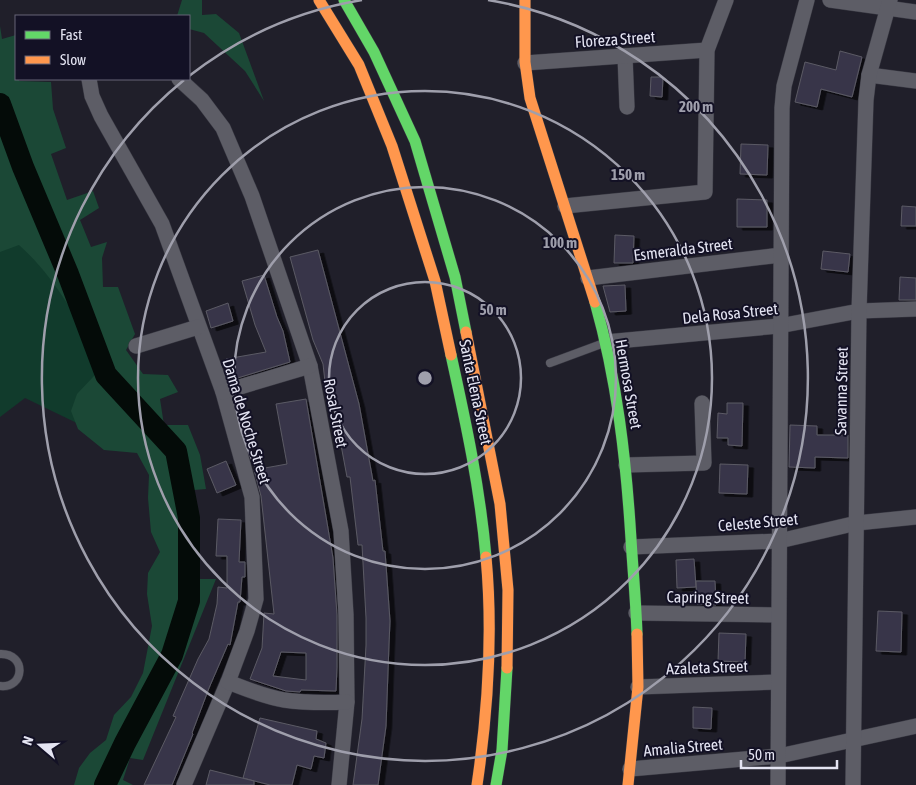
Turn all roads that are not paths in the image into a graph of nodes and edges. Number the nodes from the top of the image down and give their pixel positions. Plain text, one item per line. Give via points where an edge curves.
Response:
1 (319, 0) edge
2 (344, 0) edge
3 (525, 0) edge
4 (726, 0) edge
5 (807, 0) edge
6 (830, 0) edge
7 (889, 4) edge
8 (916, 12) edge
9 (707, 50) junction
10 (625, 56) junction
11 (525, 63) junction
12 (869, 75) junction
13 (89, 80) edge
14 (180, 80) edge
15 (916, 81) edge
16 (627, 106) dead end
17 (565, 206) junction
18 (782, 255) junction
19 (588, 278) junction
20 (916, 310) edge
21 (860, 311) junction
22 (780, 326) junction
23 (198, 327) junction
24 (606, 342) junction
25 (136, 346) dead end
26 (550, 363) dead end
27 (310, 366) junction
28 (223, 392) junction
29 (702, 403) dead end
30 (626, 465) junction
31 (916, 517) edge
32 (857, 523) junction
33 (779, 541) junction
34 (631, 547) junction
35 (636, 613) junction
36 (778, 615) junction
37 (0, 654) edge
38 (228, 682) junction
39 (778, 682) junction
40 (0, 686) edge
41 (638, 687) junction
42 (347, 702) junction
43 (916, 726) edge
44 (853, 740) junction
45 (779, 756) junction
46 (630, 770) junction
47 (184, 785) edge
48 (339, 785) edge
49 (477, 785) edge
50 (496, 785) edge
51 (628, 785) edge
52 (778, 785) edge
53 (853, 785) edge

1 - 49 street, Santa Elena Street via 359,65 392,146 435,281 472,448 482,510 489,589 488,672
2 - 50 street, Santa Elena Street via 374,52 414,141 455,277 489,445 500,504 508,590 502,750
3 - 11 street, Hermosa Street
4 - 9 street
5 - 18 street via 784,86
6 - 7 street
7 - 8 street
7 - 12 street, Savanna Street
9 - 10 street, Floreza Street
9 - 17 street via 705,192
10 - 11 street, Floreza Street
10 - 16 street
11 - 17 street, Hermosa Street via 530,98
12 - 15 street
12 - 21 street, Savanna Street
13 - 23 street, Dama de Noche Street via 101,116 162,224
14 - 27 street, Rosal Street via 202,100 223,128 252,196
17 - 19 street, Hermosa Street
18 - 19 street, Esmeralda Street
18 - 22 street
19 - 24 street, Hermosa Street
20 - 21 street, Dela Rosa Street
21 - 22 street, Dela Rosa Street
21 - 32 street, Savanna Street
22 - 24 street, Dela Rosa Street
22 - 33 street
23 - 25 street
23 - 28 street, Dama de Noche Street
24 - 26 lane, Dela Rosa Street
24 - 30 street, Hermosa Street
27 - 28 street
27 - 42 street, Rosal Street via 341,531
28 - 38 street, Dama de Noche Street via 252,497 256,599
29 - 30 street via 704,464
30 - 34 street, Hermosa Street
31 - 32 street, Celeste Street
32 - 33 street, Celeste Street
32 - 44 street, Savanna Street
33 - 34 street, Celeste Street
33 - 36 street
34 - 35 street, Hermosa Street
35 - 36 street, Capring Street
35 - 41 street, Hermosa Street
36 - 39 street
37 - 40 lane via 12,656 18,664 19,674 14,683
38 - 42 street via 283,700
38 - 47 street, Dama de Noche Street
39 - 41 street, Azaleta Street
39 - 45 street
41 - 46 street, Hermosa Street
42 - 48 street, Rosal Street
43 - 44 street, Amalia Street
44 - 45 street, Amalia Street
44 - 53 street, Savanna Street
45 - 46 street, Amalia Street
45 - 52 street
46 - 51 street, Hermosa Street

